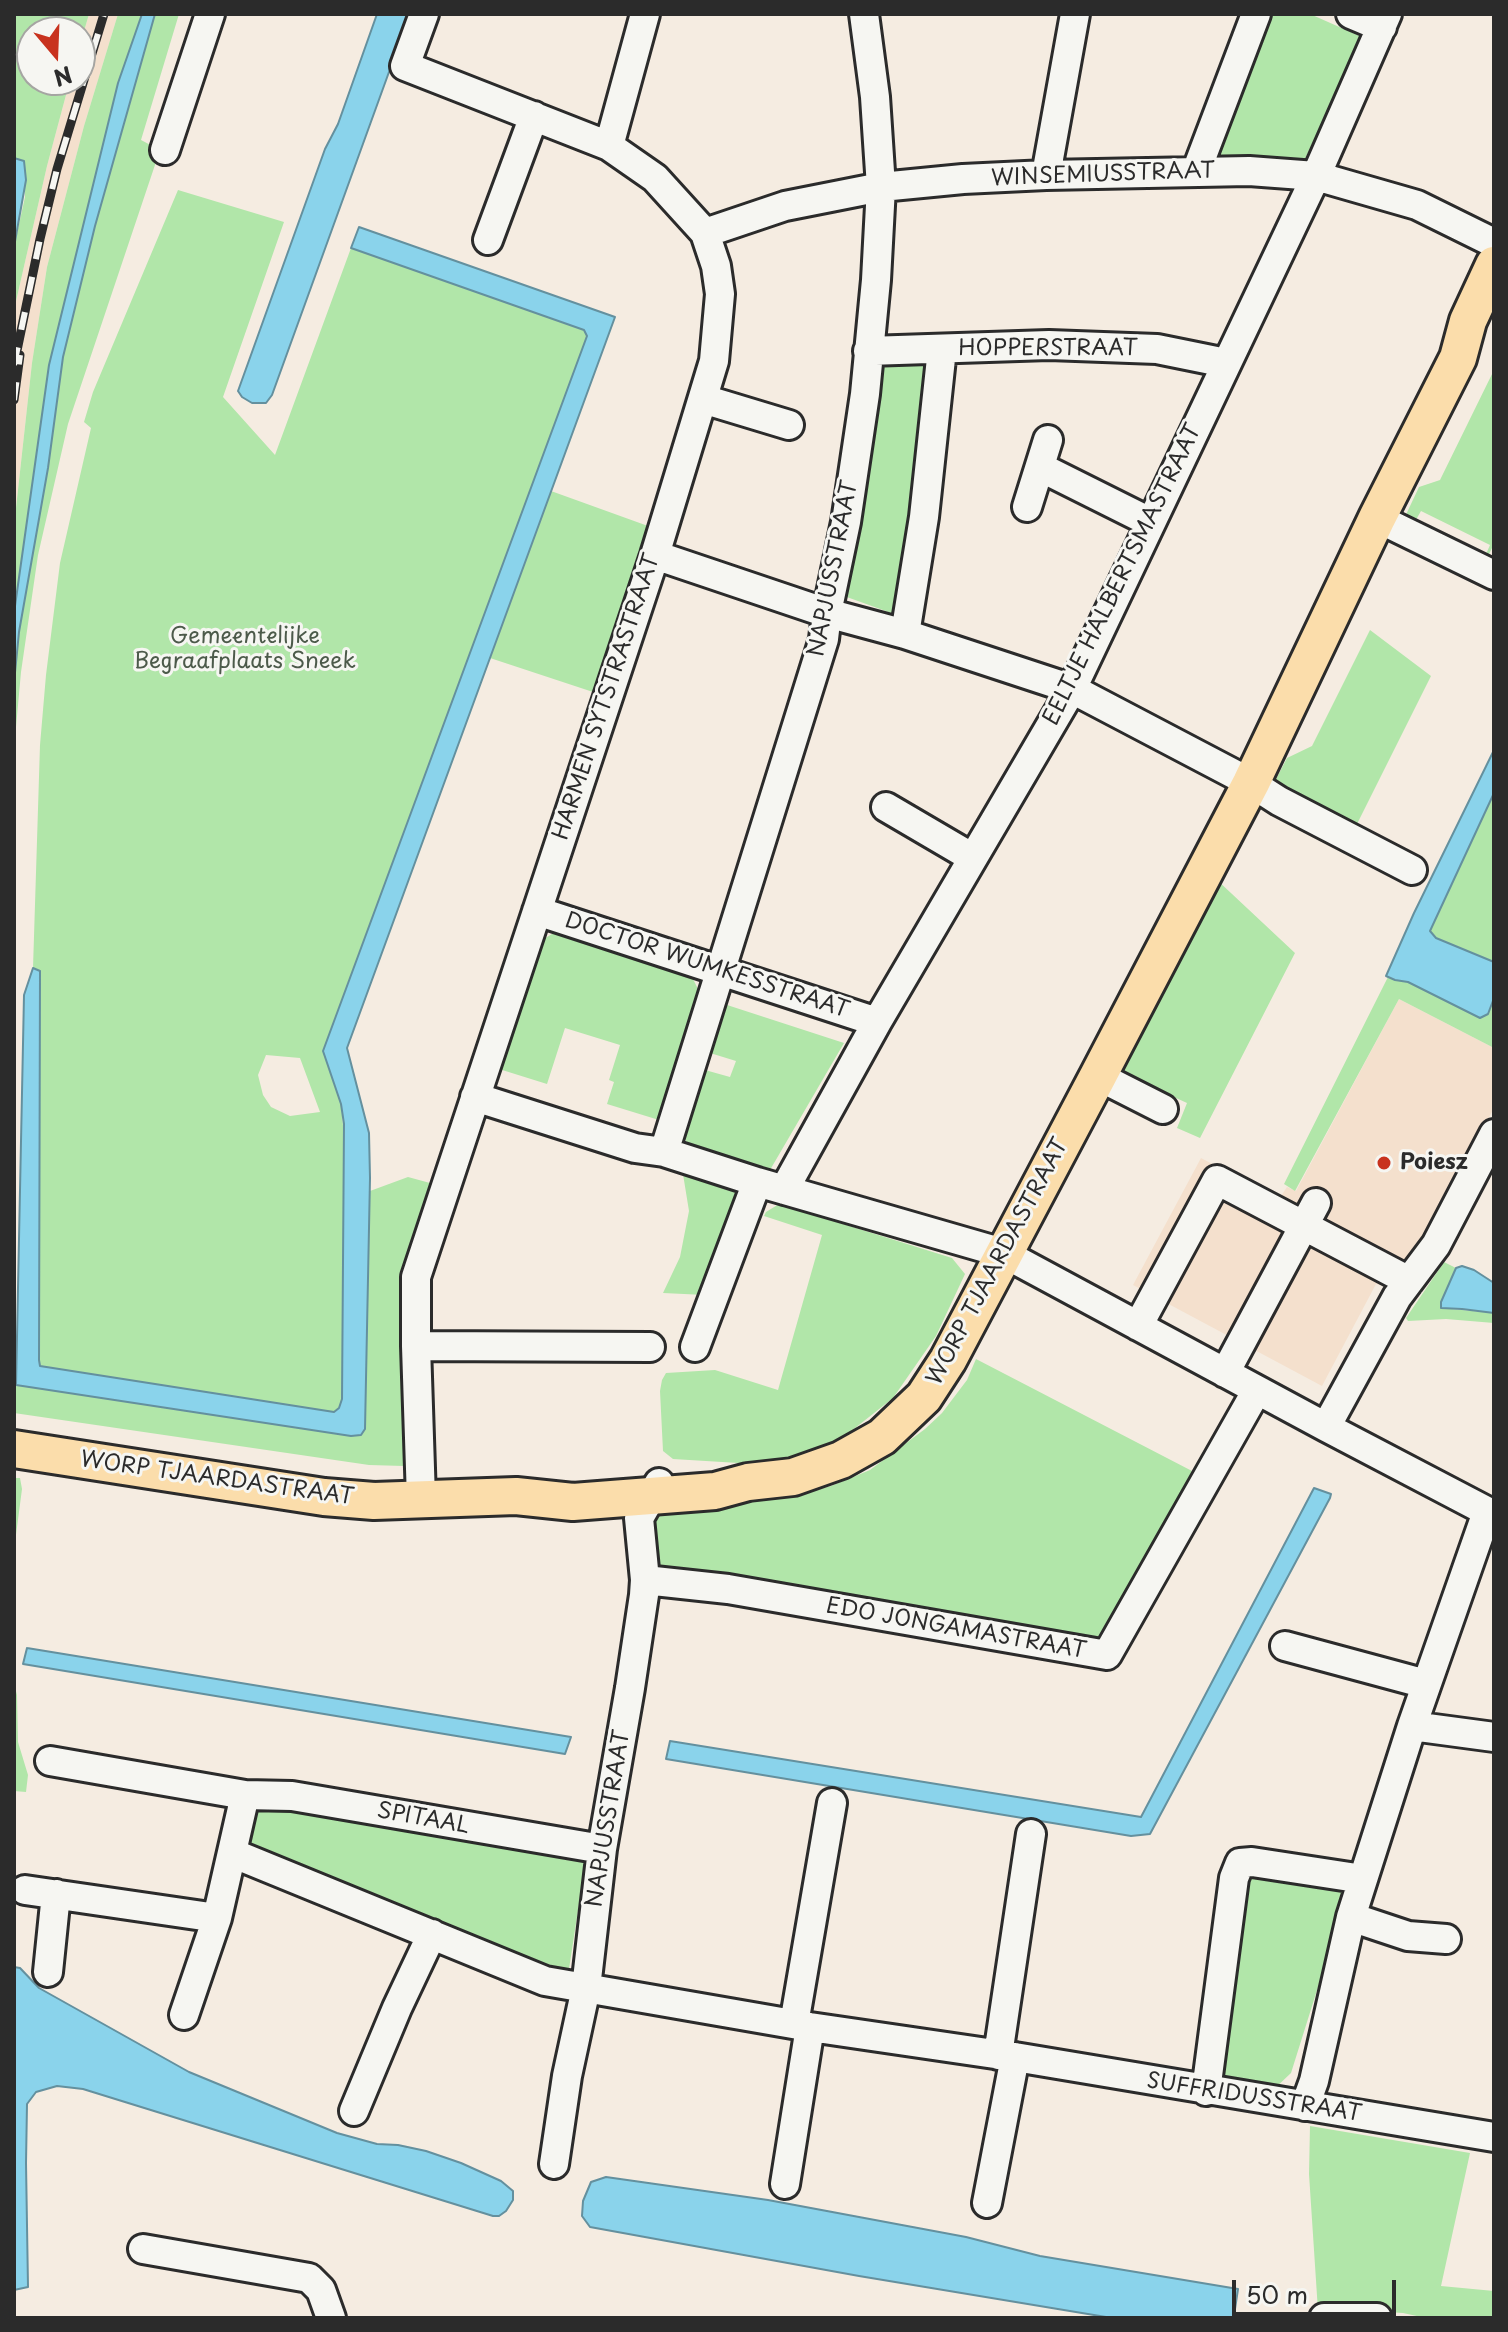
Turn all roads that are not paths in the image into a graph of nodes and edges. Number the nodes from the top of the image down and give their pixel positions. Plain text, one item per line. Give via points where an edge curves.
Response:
1 (210, 14) edge
2 (424, 14) edge
3 (645, 14) edge
4 (864, 14) edge
5 (1075, 14) edge
6 (1256, 14) edge
7 (1351, 14) edge
8 (1385, 20) edge
9 (534, 116) junction
10 (609, 146) junction
11 (165, 150) dead end
12 (1196, 172) junction
13 (1046, 175) junction
14 (1316, 176) junction
15 (881, 187) junction
16 (705, 233) junction
17 (488, 240) dead end
18 (1494, 243) edge
19 (1494, 265) edge
20 (1494, 307) edge
21 (942, 349) junction
22 (868, 351) junction
23 (1458, 358) junction
24 (1226, 363) junction
25 (703, 399) junction
26 (789, 425) dead end
27 (1027, 507) dead end
28 (1377, 518) junction
29 (1150, 522) junction
30 (655, 555) junction
31 (1494, 575) edge
32 (827, 613) junction
33 (905, 634) junction
34 (1072, 689) junction
35 (1251, 783) junction
36 (886, 807) dead end
37 (973, 858) junction
38 (1412, 870) dead end
39 (537, 911) junction
40 (721, 970) junction
41 (877, 1022) junction
42 (1098, 1076) junction
43 (475, 1097) junction
44 (1163, 1109) dead end
45 (1494, 1134) edge
46 (664, 1152) junction
47 (757, 1182) junction
48 (784, 1190) junction
49 (1310, 1214) junction
50 (1003, 1253) junction
51 (1409, 1281) junction
52 (1138, 1326) junction
53 (416, 1346) junction
54 (650, 1347) dead end
55 (695, 1347) dead end
56 (1225, 1373) junction
57 (1257, 1390) junction
58 (1326, 1427) junction
59 (14, 1449) edge
60 (656, 1488) junction
61 (421, 1499) junction
62 (1491, 1513) edge
63 (645, 1580) junction
64 (1285, 1646) dead end
65 (1426, 1684) junction
66 (1412, 1726) junction
67 (1494, 1737) edge
68 (50, 1761) dead end
69 (245, 1795) junction
70 (832, 1803) dead end
71 (1031, 1834) dead end
72 (602, 1849) junction
73 (232, 1853) junction
74 (1363, 1879) junction
75 (25, 1890) dead end
76 (56, 1894) junction
77 (1351, 1917) junction
78 (217, 1918) junction
79 (432, 1934) junction
80 (1446, 1939) dead end
81 (48, 1972) dead end
82 (586, 1988) junction
83 (184, 2015) dead end
84 (802, 2026) junction
85 (1006, 2056) junction
86 (1206, 2091) junction
87 (1305, 2106) junction
88 (354, 2111) dead end
89 (1494, 2137) edge
90 (554, 2164) dead end
91 (785, 2184) dead end
92 (987, 2203) dead end
93 (143, 2249) dead end
94 (331, 2318) edge
95 (1324, 2318) edge
96 (1377, 2318) edge

1 - 11 street
2 - 9 street, HARMEN SYTSTRASTRAAT via 405,66
3 - 10 street
4 - 15 street, NAPJUSSTRAAT
5 - 13 street
6 - 12 street
7 - 8 street, EELTJE HALBERTSMASTRAAT
8 - 14 street, EELTJE HALBERTSMASTRAAT
9 - 10 street, HARMEN SYTSTRASTRAAT
9 - 17 street
10 - 16 street, HARMEN SYTSTRASTRAAT via 655,178
12 - 13 street, WINSEMIUSSTRAAT
12 - 14 street, WINSEMIUSSTRAAT
13 - 15 street, WINSEMIUSSTRAAT
14 - 18 street, WINSEMIUSSTRAAT via 1417,205
14 - 24 street, EELTJE HALBERTSMASTRAAT
15 - 16 street, WINSEMIUSSTRAAT via 785,206
15 - 22 street, NAPJUSSTRAAT
16 - 25 street, HARMEN SYTSTRASTRAAT via 720,294 714,361
19 - 23 main road, WORP TJAARDASTRAAT via 1468,321
20 - 23 main road, WORP TJAARDASTRAAT
21 - 22 street, HOPPERSTRAAT
21 - 24 street, HOPPERSTRAAT via 1157,349
21 - 33 street
22 - 32 street, NAPJUSSTRAAT via 846,522
23 - 28 main road, WORP TJAARDASTRAAT
24 - 29 street, EELTJE HALBERTSMASTRAAT
25 - 26 street
25 - 30 street, HARMEN SYTSTRASTRAAT
27 - 29 street via 1044,454
28 - 31 street
28 - 35 main road, WORP TJAARDASTRAAT
29 - 34 street, EELTJE HALBERTSMASTRAAT
30 - 32 street
30 - 39 street, HARMEN SYTSTRASTRAAT
32 - 33 street
32 - 40 street, NAPJUSSTRAAT via 824,639
33 - 34 street
34 - 35 street
34 - 37 street, EELTJE HALBERTSMASTRAAT
35 - 38 street
35 - 42 main road, WORP TJAARDASTRAAT
36 - 37 street
37 - 41 street, EELTJE HALBERTSMASTRAAT
39 - 40 street, DOCTOR WUMKESSTRAAT
39 - 43 street, HARMEN SYTSTRASTRAAT
40 - 41 street, DOCTOR WUMKESSTRAAT
40 - 46 street, NAPJUSSTRAAT
41 - 48 street, EELTJE HALBERTSMASTRAAT
42 - 44 street
42 - 50 main road, WORP TJAARDASTRAAT
43 - 46 street via 635,1148
43 - 53 street, HARMEN SYTSTRASTRAAT via 416,1277
45 - 51 street via 1436,1245
46 - 47 street
47 - 48 street
47 - 55 street
48 - 50 street
49 - 51 street
49 - 52 street via 1217,1180
49 - 56 street
50 - 52 street
50 - 60 main road, WORP TJAARDASTRAAT via 924,1397 882,1437 841,1460 793,1477 748,1482 728,1476
51 - 58 street
52 - 56 street
53 - 54 street
53 - 61 street, HARMEN SYTSTRASTRAAT
56 - 57 street
57 - 58 street
57 - 63 street, EDO JONGAMASTRAAT via 1107,1655 728,1589
58 - 62 street
59 - 61 main road, WORP TJAARDASTRAAT via 324,1497
60 - 61 main road, WORP TJAARDASTRAAT via 564,1485 516,1496
60 - 63 street, NAPJUSSTRAAT via 639,1518
62 - 65 street
63 - 72 street, NAPJUSSTRAAT
64 - 65 street
65 - 66 street
66 - 67 street
66 - 74 street
68 - 69 street, SPITAAL
69 - 72 street, SPITAAL via 292,1796
69 - 73 street
70 - 84 street via 810,1933
71 - 85 street via 1011,1965
72 - 82 street, NAPJUSSTRAAT
73 - 78 street
73 - 79 street
74 - 77 street
74 - 86 street via 1240,1863
75 - 76 street
76 - 78 street
76 - 81 street
77 - 80 street via 1408,1936
77 - 87 street
78 - 83 street
79 - 82 street via 545,1981
79 - 88 street
82 - 84 street, SUFFRIDUSSTRAAT
82 - 90 street, NAPJUSSTRAAT
84 - 85 street, SUFFRIDUSSTRAAT
84 - 91 street
85 - 86 street, SUFFRIDUSSTRAAT
85 - 92 street
86 - 87 street, SUFFRIDUSSTRAAT
87 - 89 street, SUFFRIDUSSTRAAT
93 - 94 street via 309,2278 321,2290
95 - 96 street

